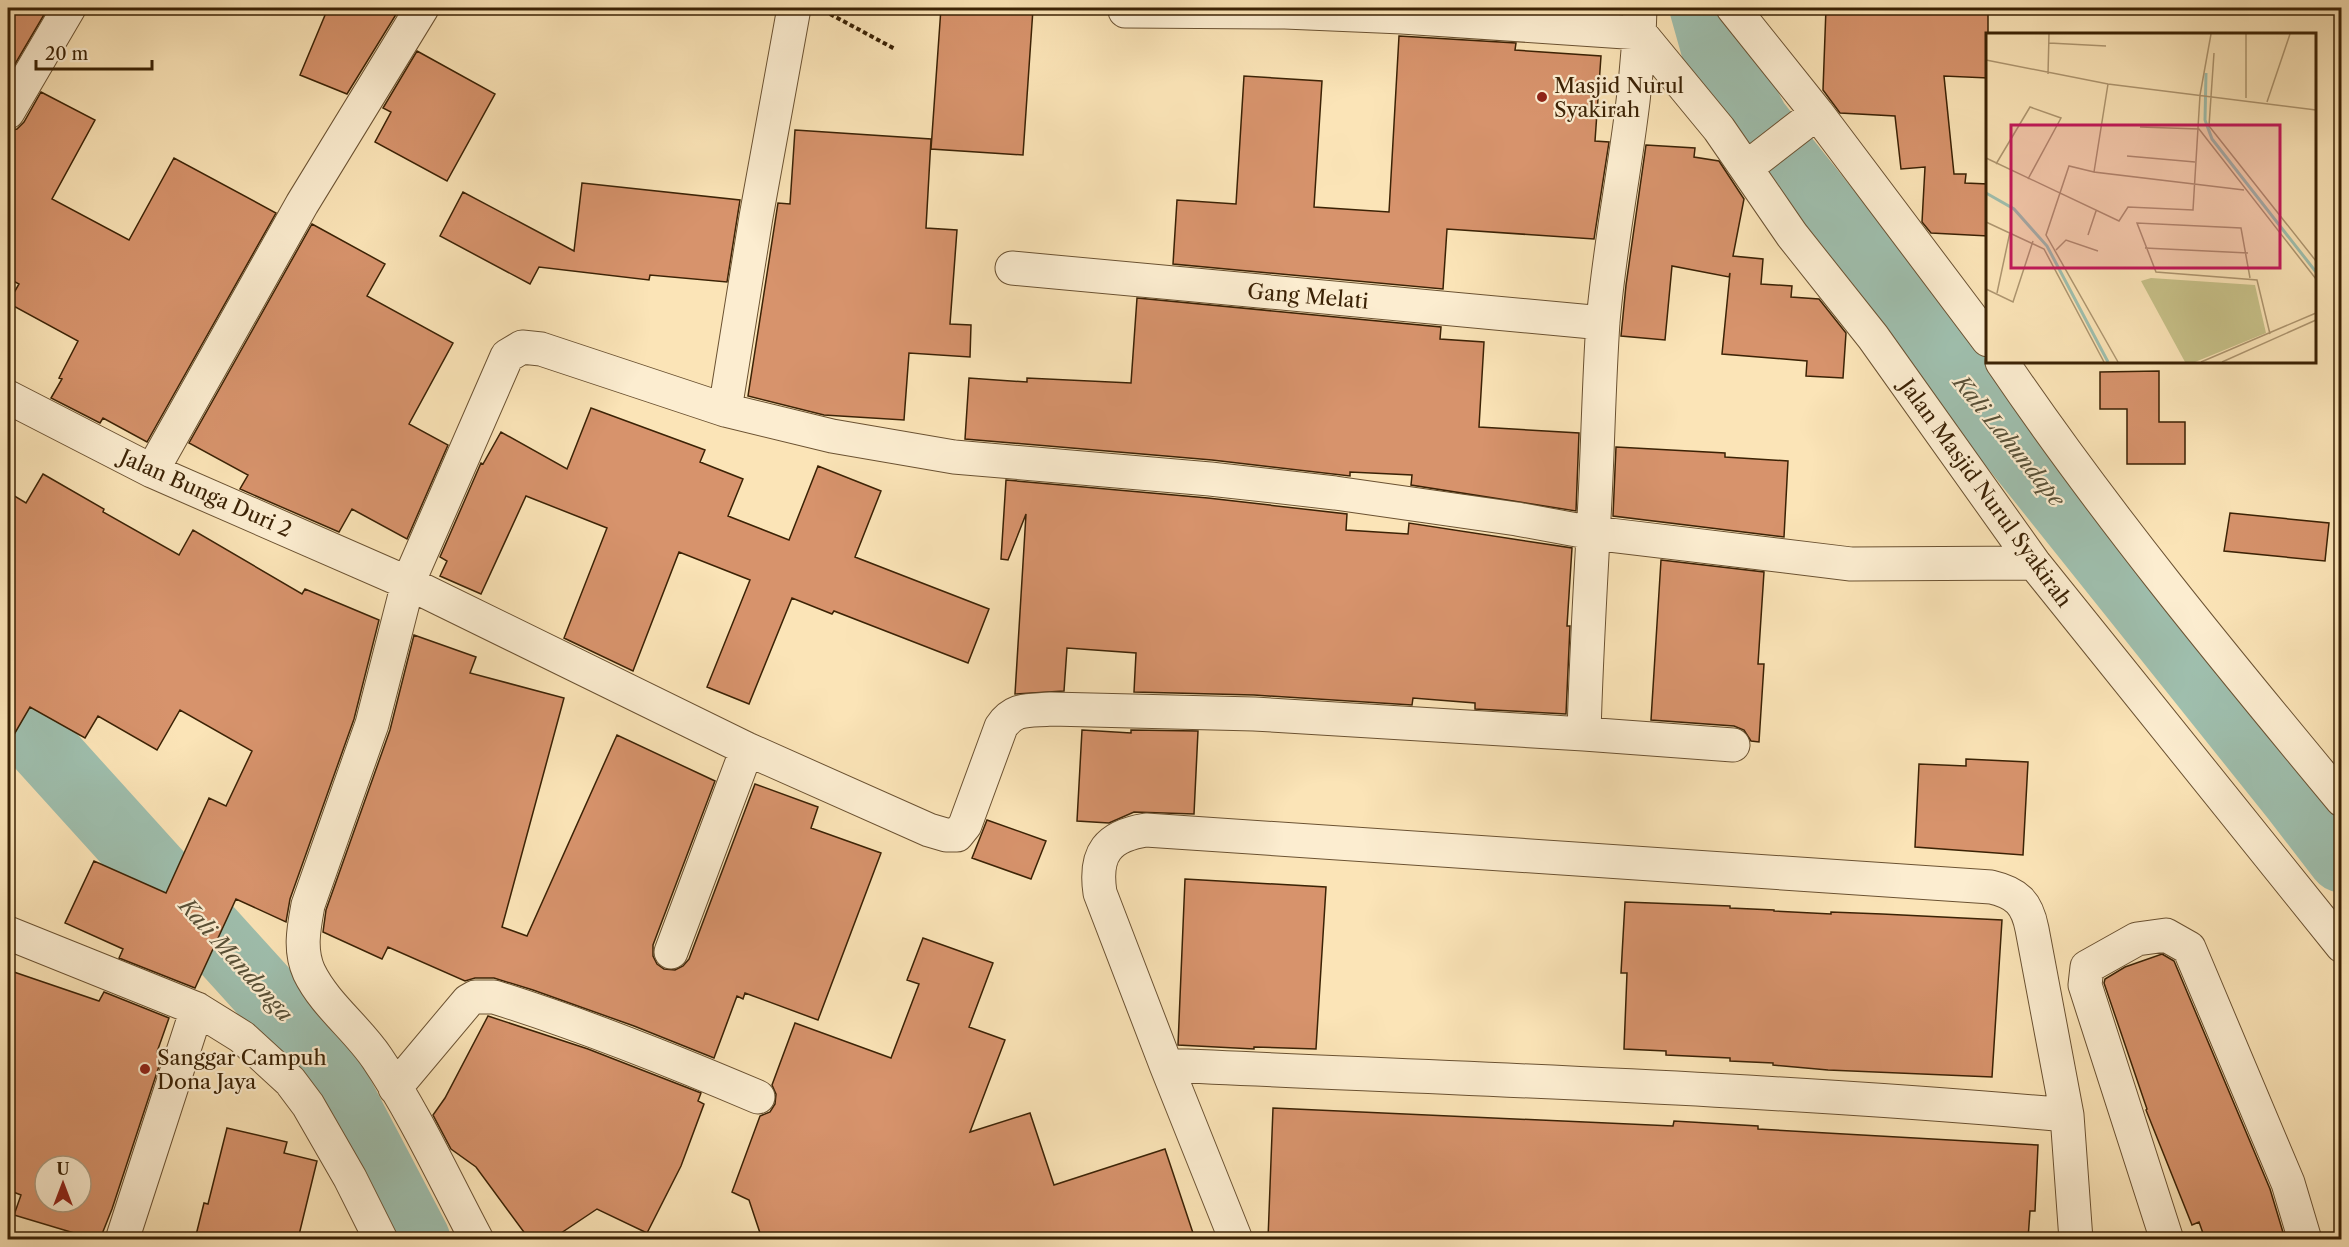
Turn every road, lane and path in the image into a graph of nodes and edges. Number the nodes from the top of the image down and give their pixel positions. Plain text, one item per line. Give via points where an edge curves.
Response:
1 (69, 8) edge
2 (422, 8) edge
3 (794, 8) edge
4 (1733, 8) edge
5 (2312, 8) edge
6 (2297, 10) dead end
7 (1125, 11) dead end
8 (828, 13) dead end
9 (1640, 20) edge
10 (895, 49) dead end
11 (1677, 77) junction
12 (1633, 96) junction
13 (8, 112) edge
14 (1814, 116) junction
15 (1752, 163) junction
16 (1012, 268) dead end
17 (1603, 323) junction
18 (1986, 337) edge
19 (2003, 363) edge
20 (8, 397) edge
21 (725, 410) junction
22 (152, 471) junction
23 (1593, 533) junction
24 (2034, 563) junction
25 (408, 583) junction
26 (1584, 734) junction
27 (1733, 745) dead end
28 (747, 749) junction
29 (2342, 800) edge
30 (8, 933) edge
31 (2342, 946) edge
32 (671, 952) dead end
33 (197, 1010) junction
34 (1166, 1065) junction
35 (395, 1088) junction
36 (758, 1097) dead end
37 (2067, 1115) junction
38 (122, 1239) edge
39 (381, 1239) edge
40 (477, 1239) edge
41 (1236, 1239) edge
42 (2076, 1239) edge
43 (2167, 1239) edge
44 (2305, 1239) edge

1 - 13 street
2 - 22 street via 302,204
3 - 21 street
4 - 14 street
5 - 6 path
7 - 9 street
8 - 10 path
9 - 11 street, Jalan Masjid Nurul Syakirah
9 - 12 street
11 - 12 street
11 - 15 street, Jalan Masjid Nurul Syakirah
12 - 17 street
14 - 15 street
14 - 18 street
15 - 24 street, Jalan Masjid Nurul Syakirah via 1792,235 1873,337
16 - 17 street, Gang Melati
17 - 23 street
19 - 29 street via 2210,640
20 - 22 street, Jalan Bunga Duri 2
21 - 23 street via 832,436 954,457 1335,493
21 - 25 street via 541,348 516,349 507,356
22 - 25 street, Jalan Bunga Duri 2
23 - 24 street via 1851,564
23 - 26 street
24 - 31 street, Jalan Masjid Nurul Syakirah
25 - 28 street, Jalan Bunga Duri 2
25 - 35 street via 372,724 308,905 303,933 308,971 376,1056
26 - 27 street
26 - 28 street, Jalan Bunga Duri 2 via 1254,714 1051,709 1019,712 1008,715 1001,727 965,825 961,832 952,835 929,830
28 - 32 street
30 - 33 street
33 - 38 street
33 - 39 street via 242,1037 291,1081 351,1178
34 - 37 street via 1798,1095
34 - 37 street via 1100,892 1098,877 1109,844 1128,833 1146,830 2009,891 2029,914
34 - 41 street
35 - 36 street via 468,1001 484,996 576,1025
35 - 40 street
37 - 42 street
43 - 44 street via 2085,985 2087,967 2137,939 2166,935 2189,948 2288,1183

